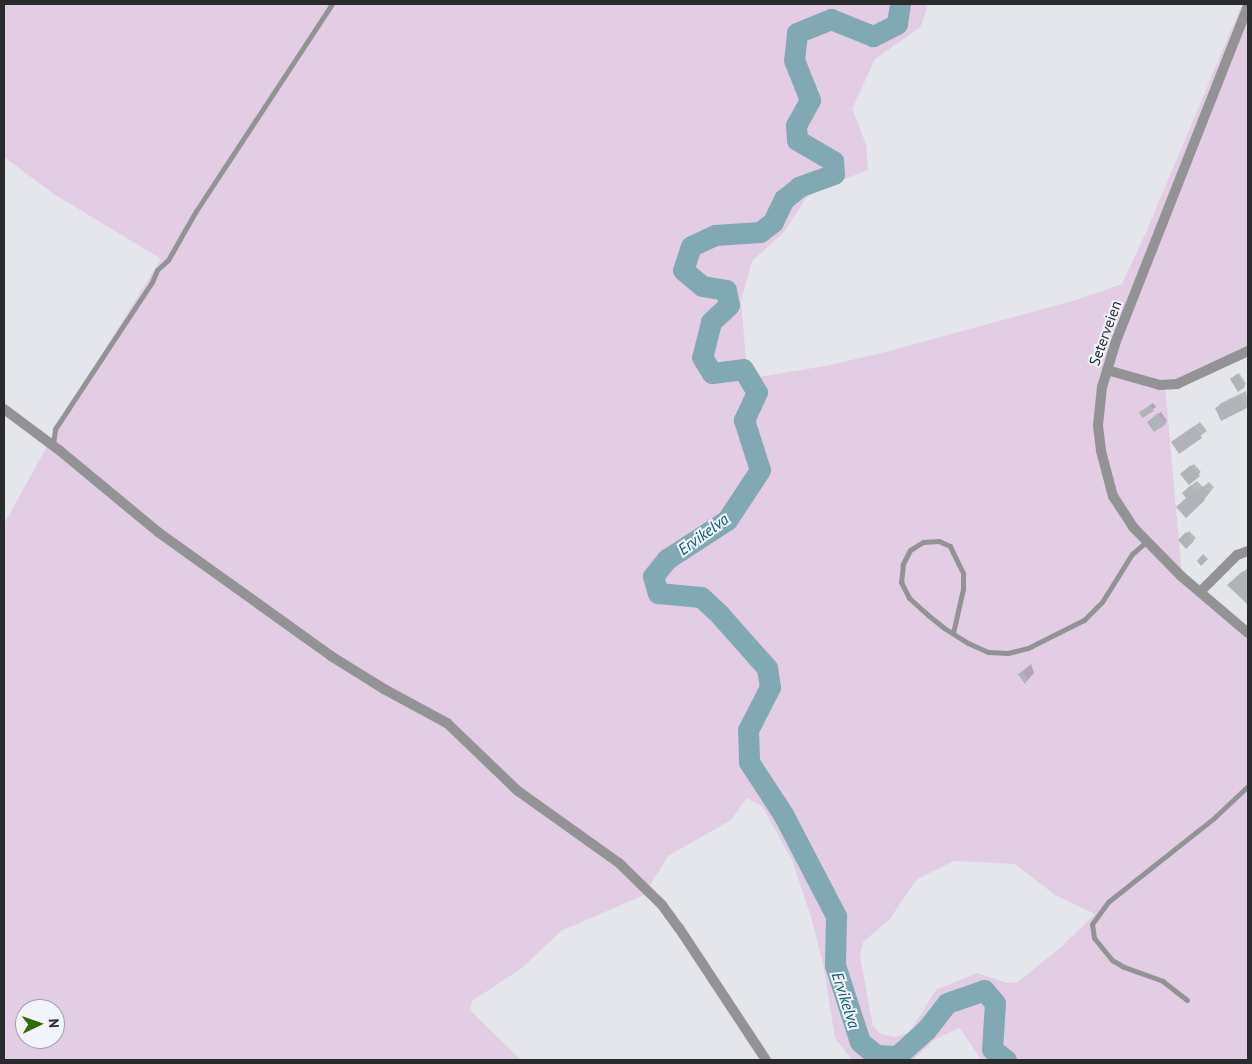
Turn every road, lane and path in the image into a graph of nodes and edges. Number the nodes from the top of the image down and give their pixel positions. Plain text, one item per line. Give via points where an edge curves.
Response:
1 (332, 4) edge
2 (1248, 6) edge
3 (1248, 351) edge
4 (1107, 370) junction
5 (4, 409) edge
6 (54, 448) junction
7 (1147, 541) junction
8 (1248, 552) edge
9 (1200, 592) junction
10 (1248, 633) edge
11 (953, 634) junction
12 (1248, 786) edge
13 (1187, 1000) dead end
14 (766, 1060) edge

1 - 6 lane via 168,260 157,270 54,429
2 - 4 street, Seterveien
3 - 4 street via 1177,384 1160,385
4 - 7 street, Seterveien via 1099,402 1098,426 1107,477 1113,496
5 - 6 street
6 - 14 street via 158,532 331,656 447,723 518,791 619,863 662,905
7 - 9 street, Seterveien
7 - 11 lane via 1132,554 1102,602 1084,620 1058,635 1008,653 988,652
8 - 9 street via 1237,555
9 - 10 street, Seterveien
11 - 11 lane via 963,589 963,573 950,546 939,541 923,542 910,550 903,564 901,582 909,598
12 - 13 lane via 1214,818 1108,902 1092,924 1094,938 1112,960 1163,981

